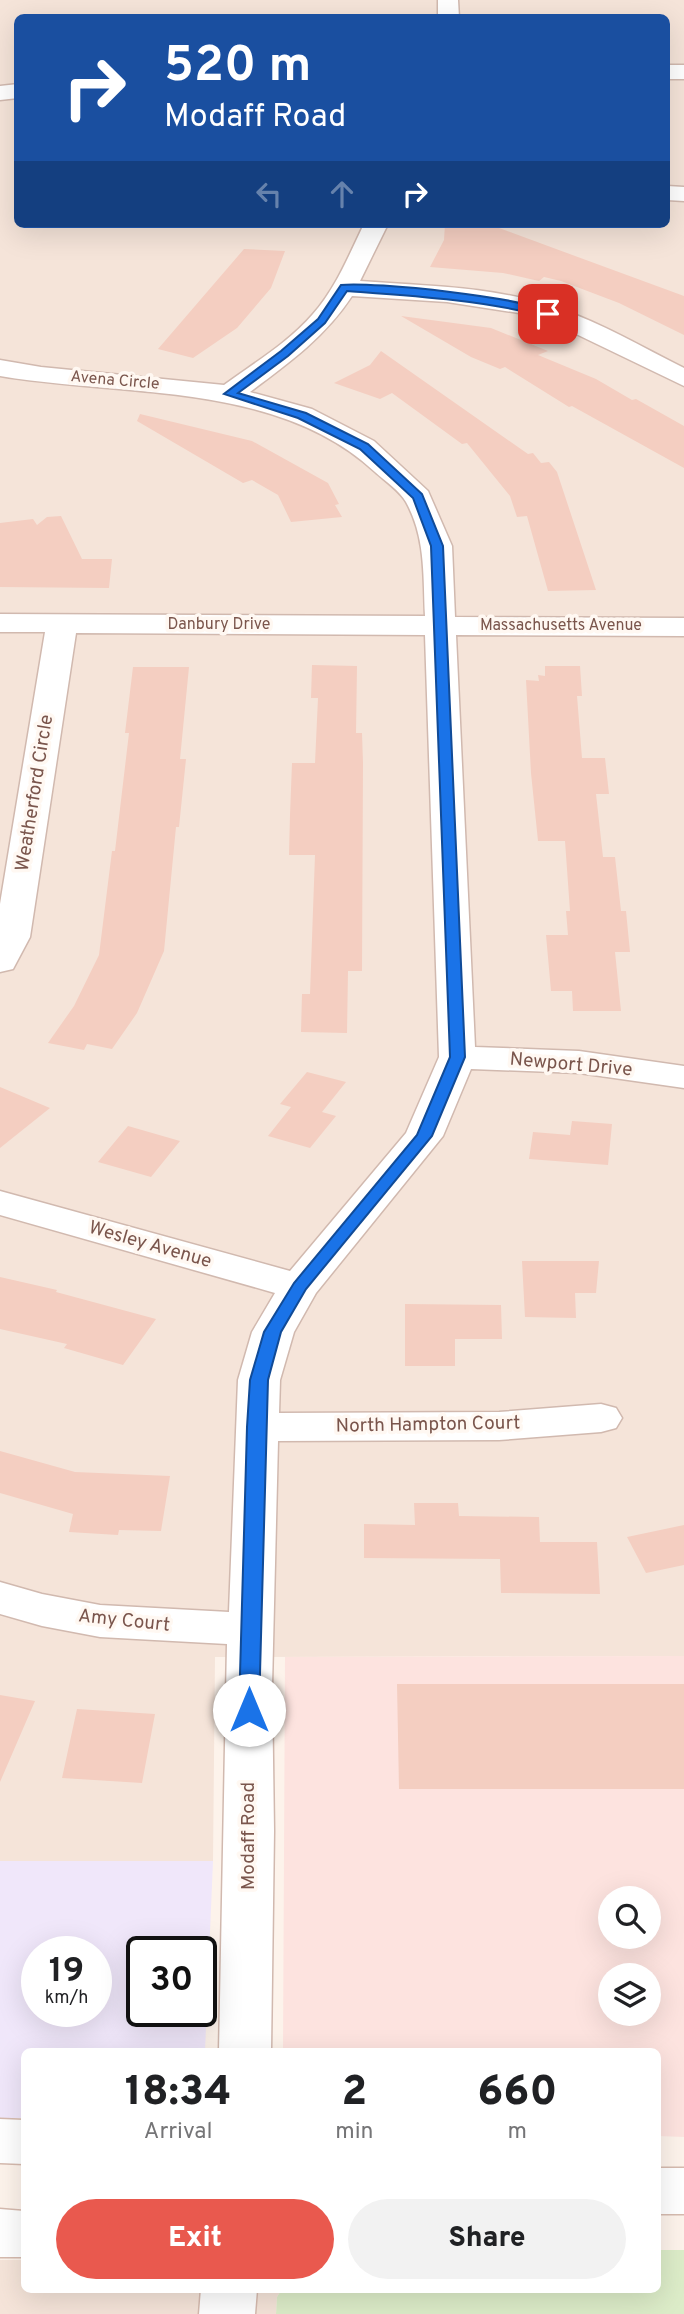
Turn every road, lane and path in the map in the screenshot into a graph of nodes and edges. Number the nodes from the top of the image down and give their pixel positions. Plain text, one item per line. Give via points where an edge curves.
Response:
1 (374, 228) edge
2 (345, 288) junction
3 (0, 368) edge
4 (684, 378) edge
5 (229, 394) junction
6 (0, 623) edge
7 (62, 624) junction
8 (439, 626) junction
9 (684, 626) edge
10 (0, 961) edge
11 (457, 1057) junction
12 (684, 1077) edge
13 (0, 1203) edge
14 (299, 1287) junction
15 (601, 1418) dead end
16 (256, 1427) junction
17 (0, 1598) edge
18 (250, 1629) junction
19 (245, 2048) edge
20 (0, 2141) edge
21 (21, 2142) edge
22 (661, 2190) edge
23 (684, 2191) edge
24 (0, 2233) edge
25 (21, 2234) edge
26 (229, 2293) edge
27 (227, 2314) edge

1 - 2 street
2 - 4 street via 462,297 529,308 592,332
2 - 5 street via 321,321 285,354
3 - 5 street, Avena Circle
5 - 8 street, Modaff Road via 302,415 364,447 418,496 437,546
6 - 7 street, Danbury Drive
7 - 8 street, Danbury Drive
7 - 10 street, Weatherford Circle via 12,937
8 - 9 street, Massachusetts Avenue
8 - 11 street, Modaff Road
11 - 12 street, Newport Drive via 579,1062
11 - 14 street, Modaff Road via 424,1136
13 - 14 street, Wesley Avenue
14 - 16 street, Modaff Road via 273,1332 259,1380
15 - 16 street, North Hampton Court via 499,1426
16 - 18 street, Modaff Road
17 - 18 street, Amy Court via 100,1621
18 - 19 street, Modaff Road
20 - 21 street
22 - 23 street
24 - 25 street
26 - 27 street

